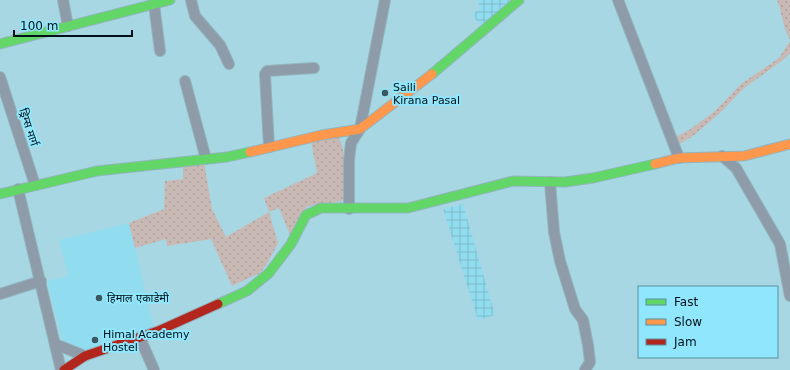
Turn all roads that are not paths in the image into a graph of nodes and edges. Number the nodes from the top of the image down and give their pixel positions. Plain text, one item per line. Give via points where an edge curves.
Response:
1 (63, 0) edge
2 (170, 0) edge
3 (191, 0) edge
4 (385, 0) edge
5 (519, 0) edge
6 (618, 0) edge
7 (154, 4) junction
8 (68, 26) junction
9 (0, 44) edge
10 (160, 51) dead end
11 (229, 64) dead end
12 (314, 68) dead end
13 (0, 77) edge
14 (185, 81) dead end
15 (360, 129) junction
16 (790, 144) edge
17 (269, 147) junction
18 (722, 156) junction
19 (679, 158) junction
20 (206, 159) junction
21 (550, 182) junction
22 (35, 185) junction
23 (18, 189) junction
24 (0, 194) edge
25 (349, 209) junction
26 (41, 281) junction
27 (0, 294) edge
28 (790, 296) edge
29 (140, 338) junction
30 (55, 344) junction
31 (85, 356) junction
32 (63, 370) edge
33 (154, 370) edge
34 (585, 370) edge

1 - 8 street
2 - 7 street
3 - 11 street via 195,16 220,44
4 - 15 street
5 - 15 street via 415,88
6 - 19 street
7 - 8 street
7 - 10 street
8 - 9 street
12 - 17 street via 267,71 265,74
13 - 22 street, ड्रिम्स मार्ग
14 - 20 street
15 - 17 street
15 - 25 street via 350,148
16 - 18 street via 744,156
17 - 20 street
18 - 19 street
18 - 28 street via 736,168 780,244
19 - 21 street via 593,178
20 - 22 street via 97,171
21 - 25 street via 513,181 408,208
21 - 34 street via 554,232 560,260 575,309 583,320 588,345 590,362
22 - 23 street
23 - 24 street
23 - 26 street
25 - 29 street via 321,208 310,212 291,244 269,272 254,286
26 - 27 street
26 - 30 street
29 - 31 street
29 - 33 street
30 - 31 street
30 - 32 street
31 - 32 street

